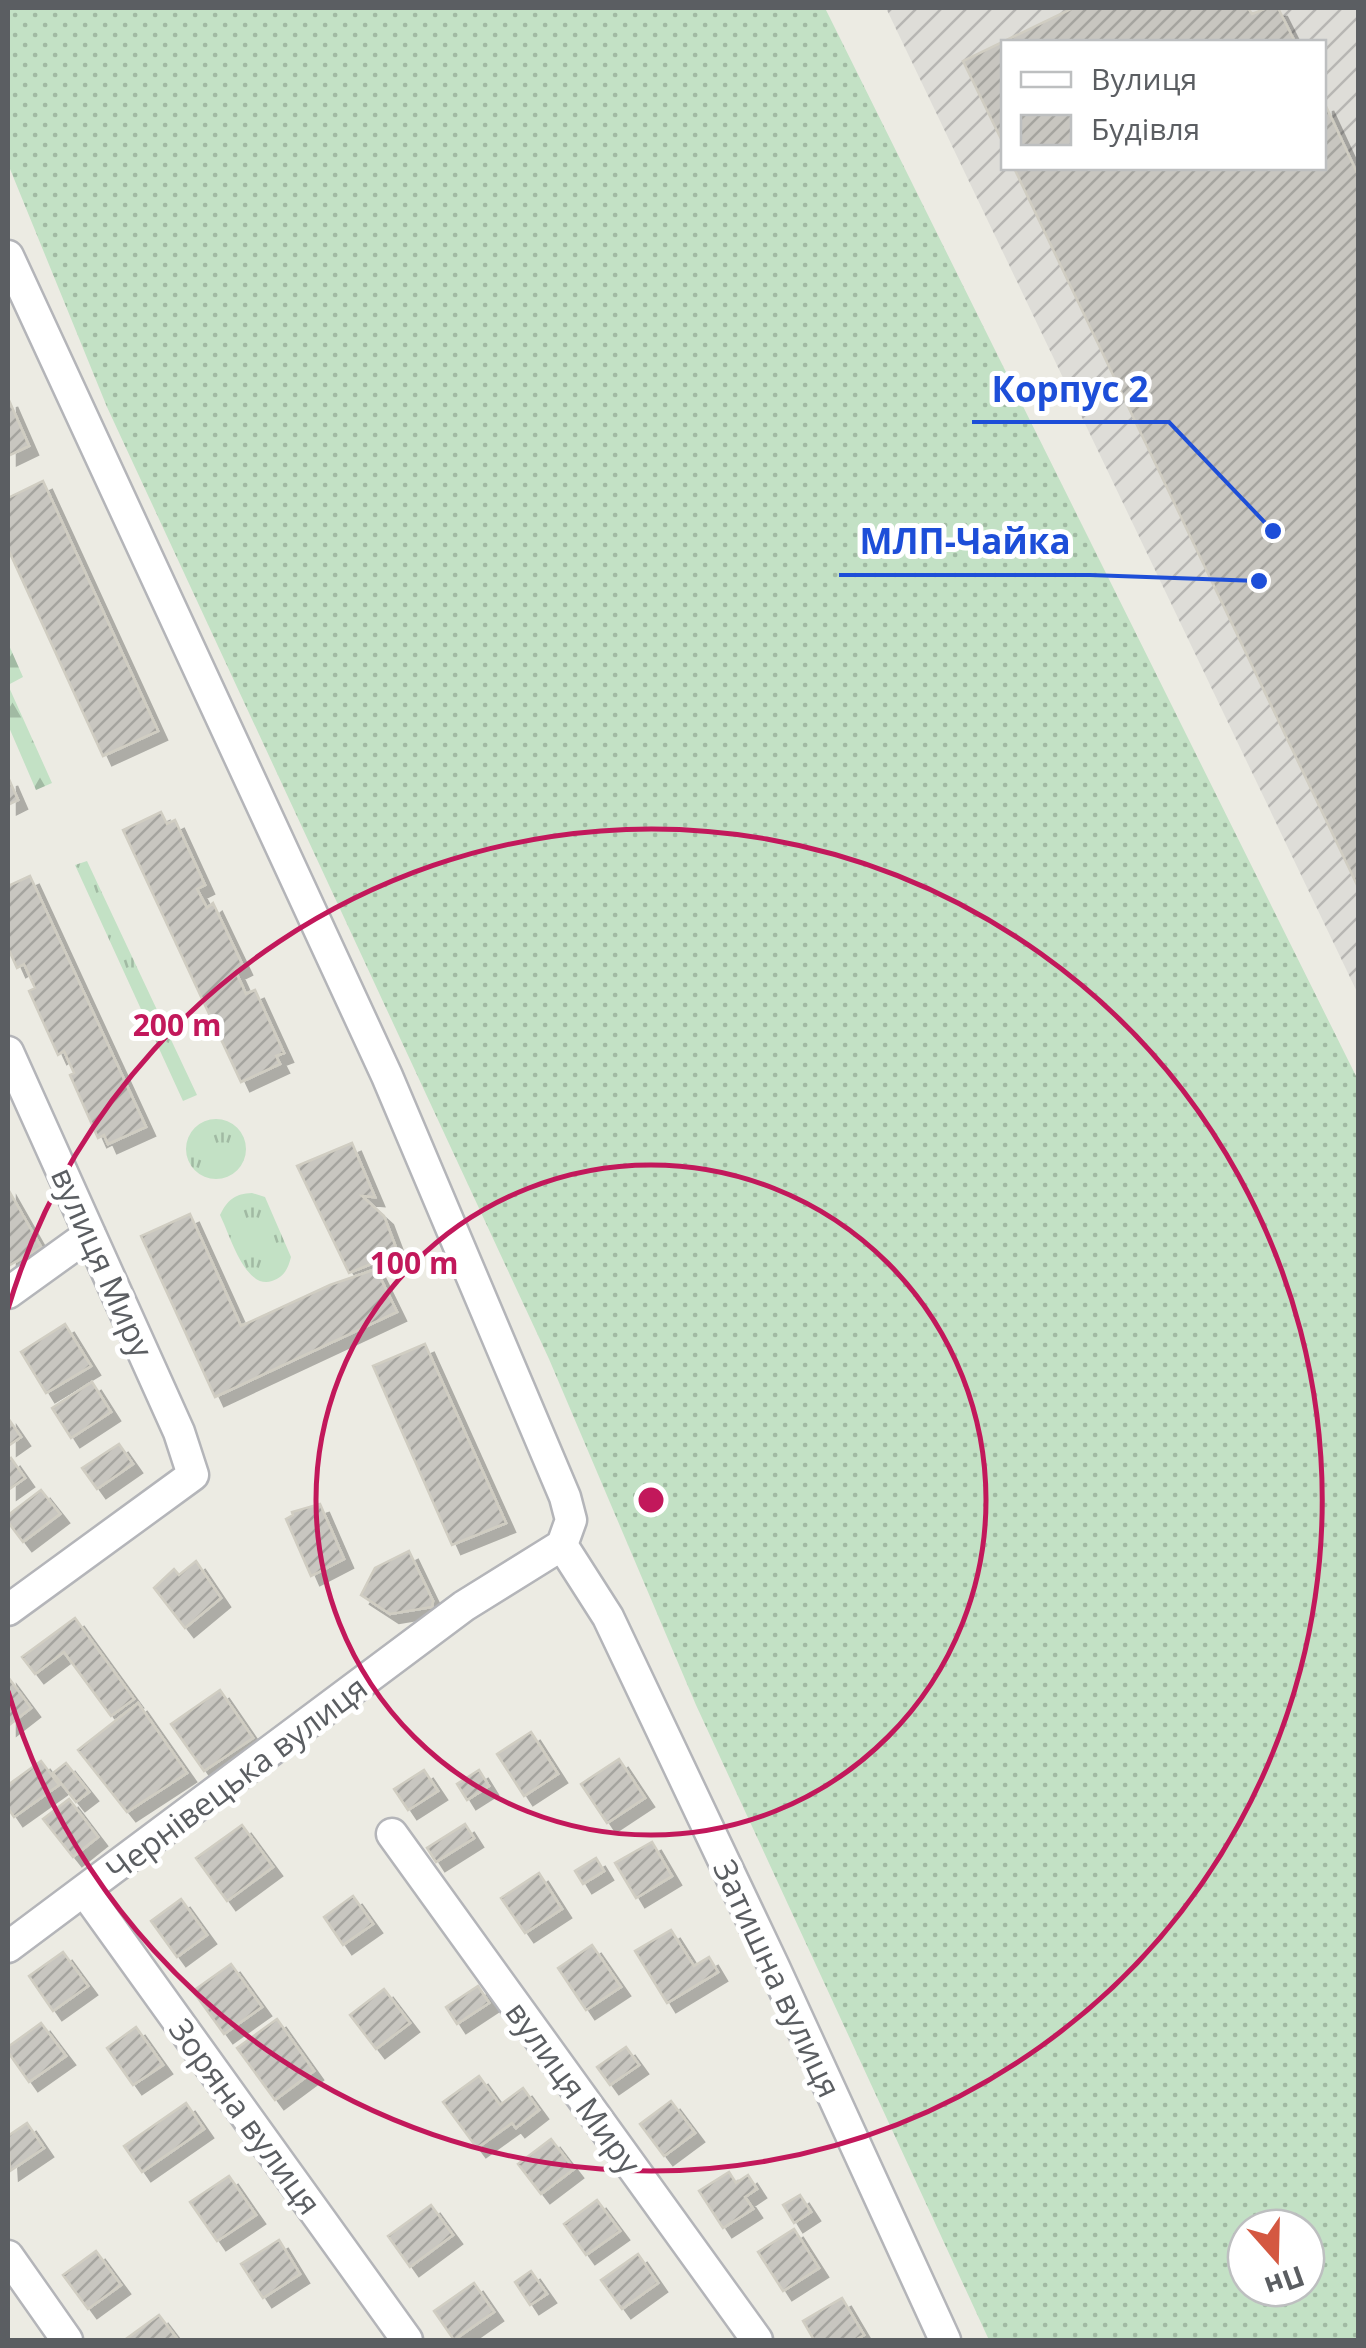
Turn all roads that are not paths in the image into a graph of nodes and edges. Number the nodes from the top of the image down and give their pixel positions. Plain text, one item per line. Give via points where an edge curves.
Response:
1 (8, 256) edge
2 (8, 1052) edge
3 (90, 1234) junction
4 (8, 1293) edge
5 (562, 1545) junction
6 (8, 1610) edge
7 (392, 1834) dead end
8 (85, 1892) junction
9 (8, 1947) edge
10 (8, 2256) edge
11 (68, 2340) edge
12 (407, 2340) edge
13 (757, 2340) edge
14 (946, 2340) edge

1 - 5 street via 387,1076 565,1497 572,1520
2 - 3 street, вулиця Миру
3 - 4 street
3 - 6 street, вулиця Миру via 193,1475
5 - 8 street, Чернівецька вулиця via 464,1606
5 - 14 street, Затишна вулиця via 608,1616
7 - 13 street, вулиця Миру
8 - 9 street, Чернівецька вулиця
8 - 12 street, Зоряна вулиця
10 - 11 street

